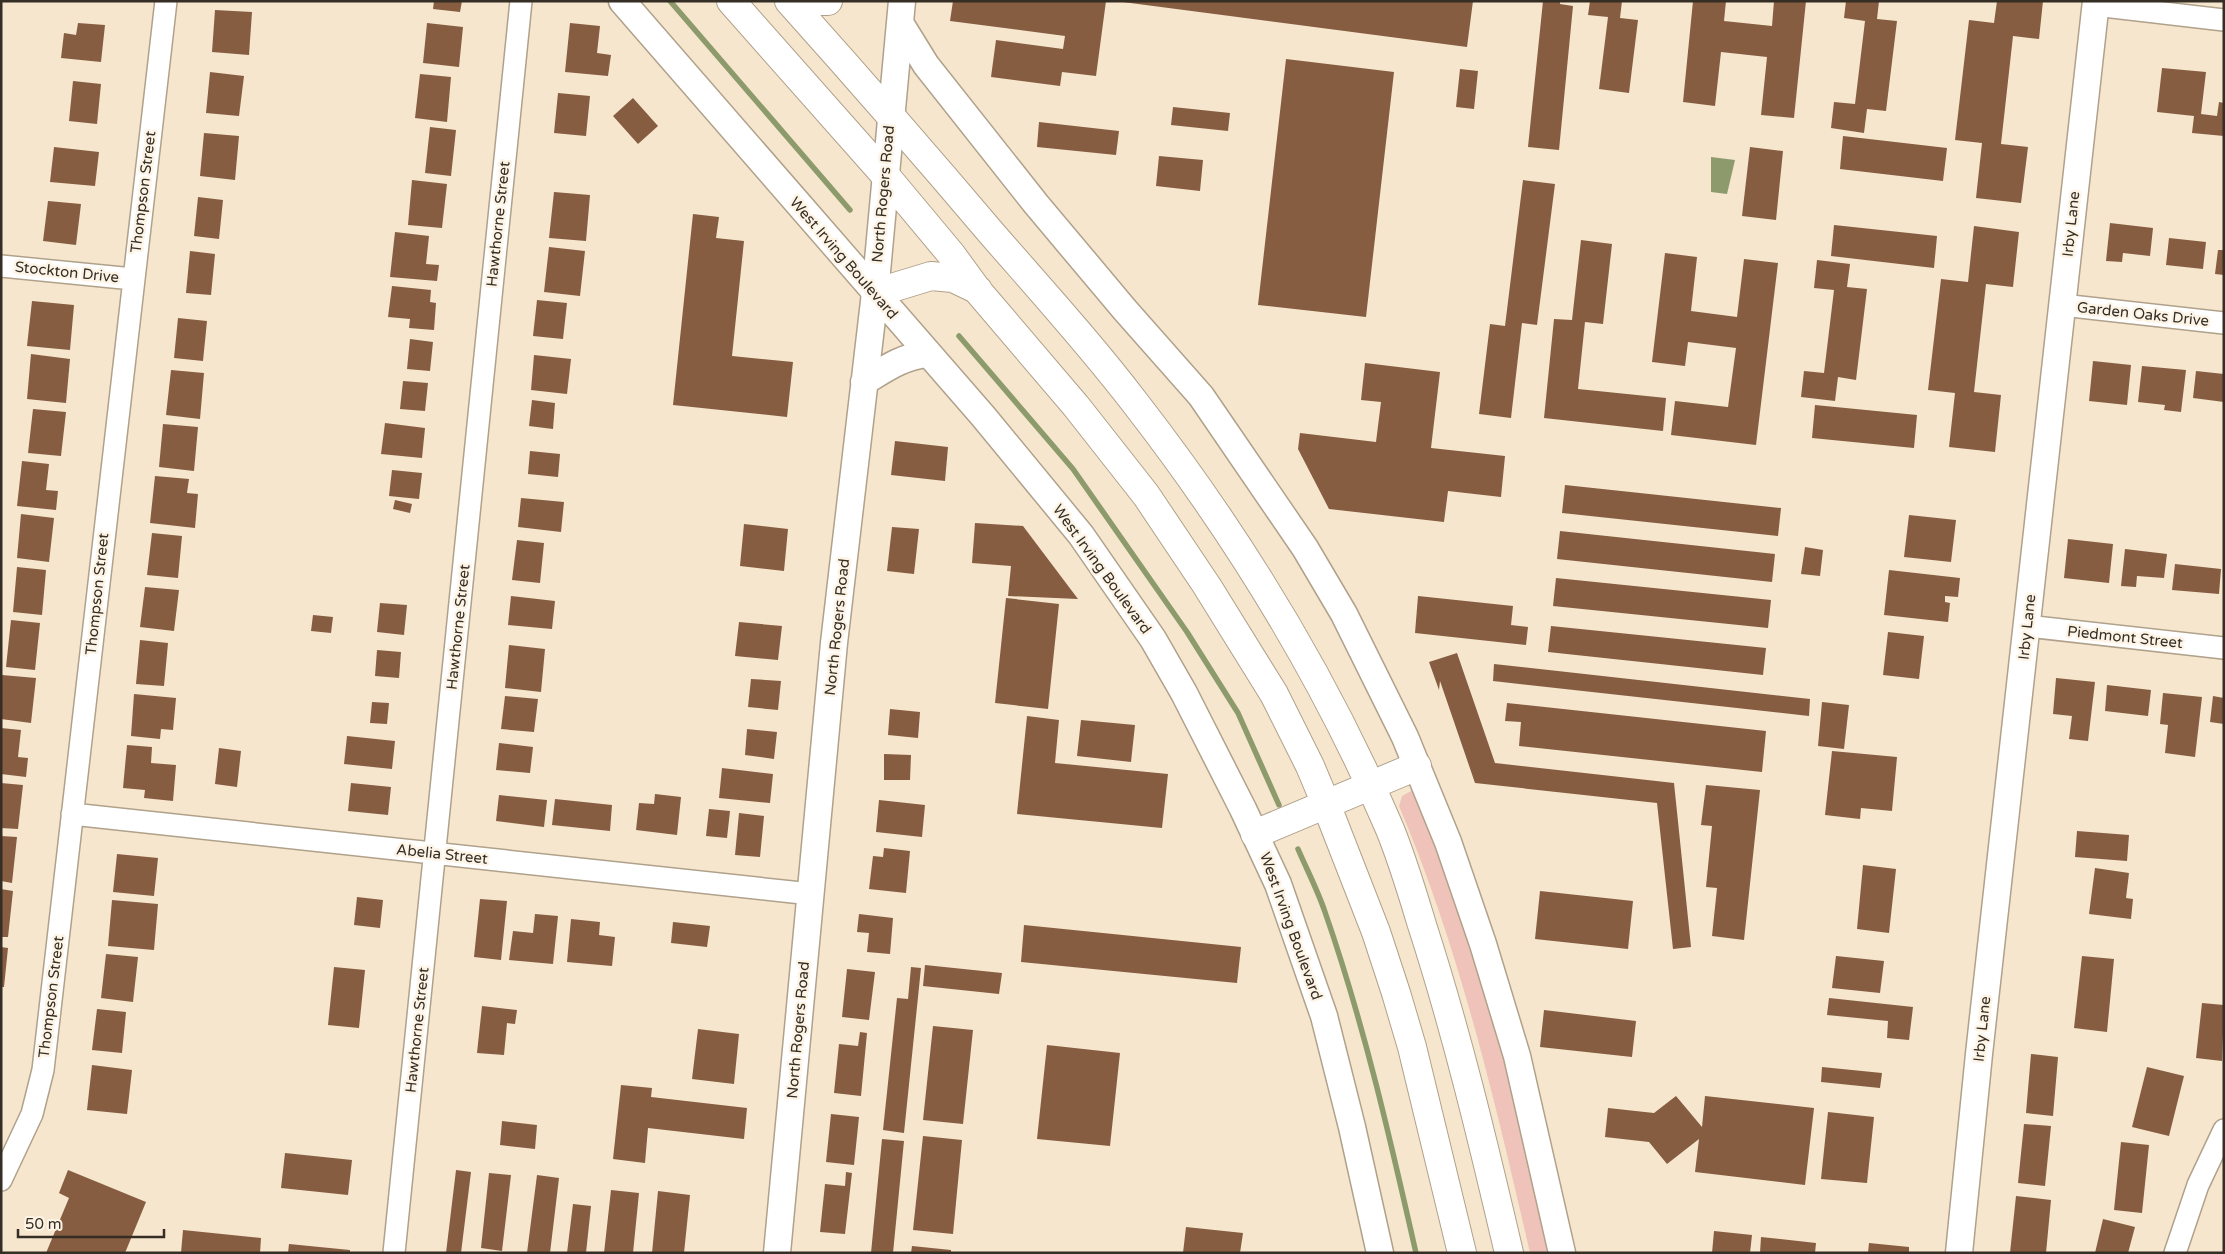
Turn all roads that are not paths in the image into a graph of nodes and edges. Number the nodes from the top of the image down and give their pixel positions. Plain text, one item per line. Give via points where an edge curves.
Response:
1 (166, 1) edge
2 (521, 1) edge
3 (622, 1) edge
4 (731, 1) edge
5 (789, 1) edge
6 (819, 1) edge
7 (828, 1) edge
8 (2095, 3) edge
9 (901, 12) edge
10 (2224, 20) edge
11 (890, 115) junction
12 (885, 175) junction
13 (1, 266) edge
14 (133, 279) junction
15 (978, 291) junction
16 (875, 293) junction
17 (2062, 305) junction
18 (2224, 323) edge
19 (928, 354) junction
20 (864, 382) junction
21 (2027, 626) junction
22 (2224, 648) edge
23 (1417, 766) junction
24 (1369, 786) junction
25 (1326, 804) junction
26 (72, 814) junction
27 (1255, 834) junction
28 (435, 853) junction
29 (811, 894) junction
30 (2224, 1130) edge
31 (1, 1180) edge
32 (394, 1253) edge
33 (777, 1253) edge
34 (1380, 1253) edge
35 (1462, 1253) edge
36 (1509, 1253) edge
37 (1562, 1253) edge
38 (1960, 1253) edge
39 (2175, 1253) edge

1 - 14 street, Thompson Street
2 - 28 street, Hawthorne Street
3 - 16 street, West Irving Boulevard
4 - 12 main road
5 - 11 main road
6 - 7 main road
8 - 10 street
8 - 17 street, Irby Lane
9 - 11 street, North Rogers Road
9 - 23 street via 926,65 1036,204 1202,396 1246,459 1344,614
11 - 12 street, North Rogers Road
11 - 24 main road via 1129,395 1206,498 1319,682
12 - 15 main road
12 - 16 street, North Rogers Road
13 - 14 street, Stockton Drive
14 - 26 street, Thompson Street
15 - 16 main road via 953,278 931,276
15 - 25 main road via 1146,494 1274,694
16 - 19 street, West Irving Boulevard
16 - 20 street, North Rogers Road
17 - 18 street, Garden Oaks Drive
17 - 21 street, Irby Lane
19 - 20 street via 915,355 891,365
19 - 27 street, West Irving Boulevard via 1081,535 1118,587 1184,693
20 - 29 street, North Rogers Road via 834,643
21 - 22 street, Piedmont Street
21 - 38 street, Irby Lane
23 - 24 main road
23 - 37 street via 1448,842 1495,979 1517,1056
24 - 25 main road
24 - 36 main road via 1389,829 1443,988
25 - 27 main road
25 - 35 main road via 1396,992
26 - 28 street, Abelia Street
26 - 31 street, Thompson Street via 39,1092 28,1127
27 - 34 street, West Irving Boulevard via 1278,884 1324,1016
28 - 29 street, Abelia Street
28 - 32 street, Hawthorne Street
29 - 33 street, North Rogers Road
30 - 39 street via 2198,1185

